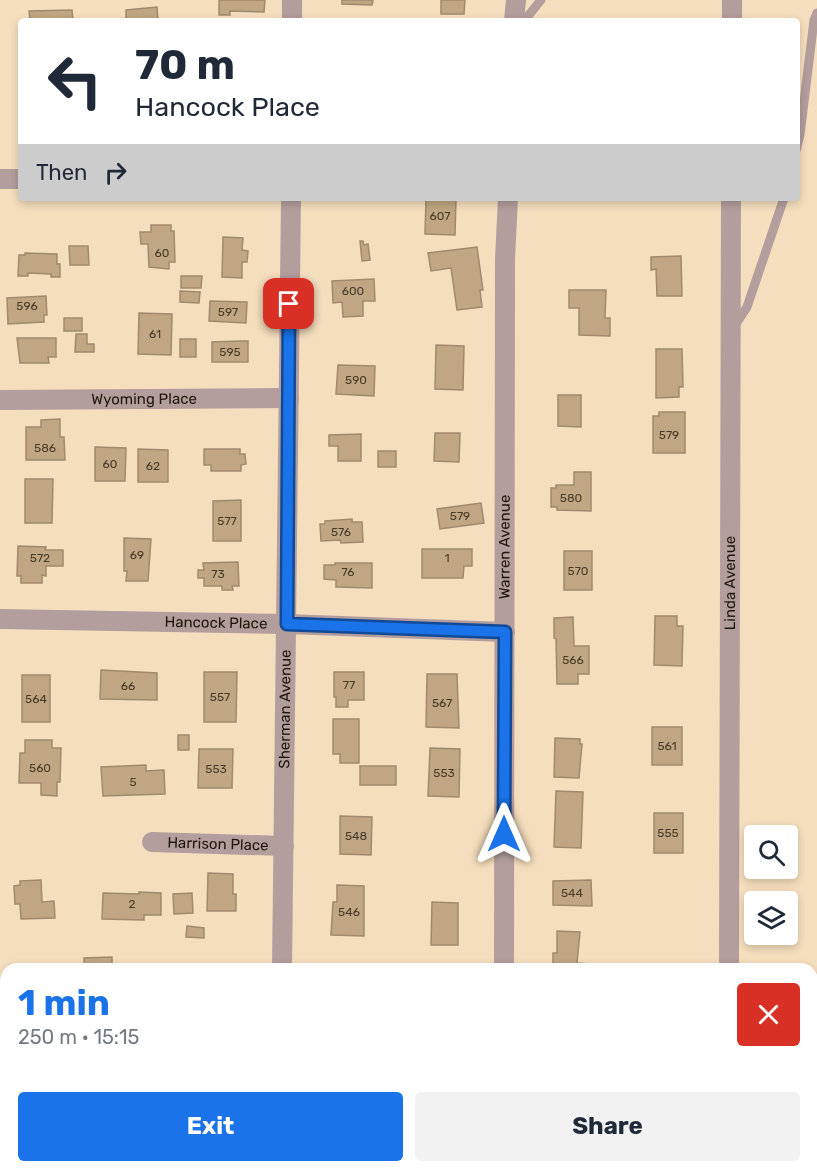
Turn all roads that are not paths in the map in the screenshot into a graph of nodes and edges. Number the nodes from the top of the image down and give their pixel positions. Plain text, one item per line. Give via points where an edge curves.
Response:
1 (292, 0) edge
2 (516, 0) edge
3 (541, 0) edge
4 (732, 0) edge
5 (817, 13) edge
6 (292, 18) edge
7 (514, 18) edge
8 (526, 18) edge
9 (732, 18) edge
10 (800, 135) edge
11 (0, 179) edge
12 (18, 179) edge
13 (291, 201) edge
14 (508, 201) edge
15 (731, 201) edge
16 (783, 201) edge
17 (729, 334) junction
18 (290, 398) junction
19 (0, 400) edge
20 (0, 619) edge
21 (287, 624) junction
22 (505, 632) junction
23 (152, 842) dead end
24 (284, 846) junction
25 (282, 963) edge
26 (504, 963) edge
27 (729, 963) edge

1 - 6 street
2 - 7 street
3 - 8 lane
4 - 9 street
5 - 10 lane
11 - 12 street
13 - 18 street, Sherman Avenue
14 - 22 street, Warren Avenue
15 - 17 street, Linda Avenue
16 - 17 lane via 747,307
17 - 27 street, Linda Avenue
18 - 19 street, Wyoming Place
18 - 21 street, Sherman Avenue
20 - 21 street, Hancock Place
21 - 22 street, Hancock Place
21 - 24 street, Sherman Avenue
22 - 26 street, Warren Avenue
23 - 24 street, Harrison Place
24 - 25 street, Sherman Avenue

